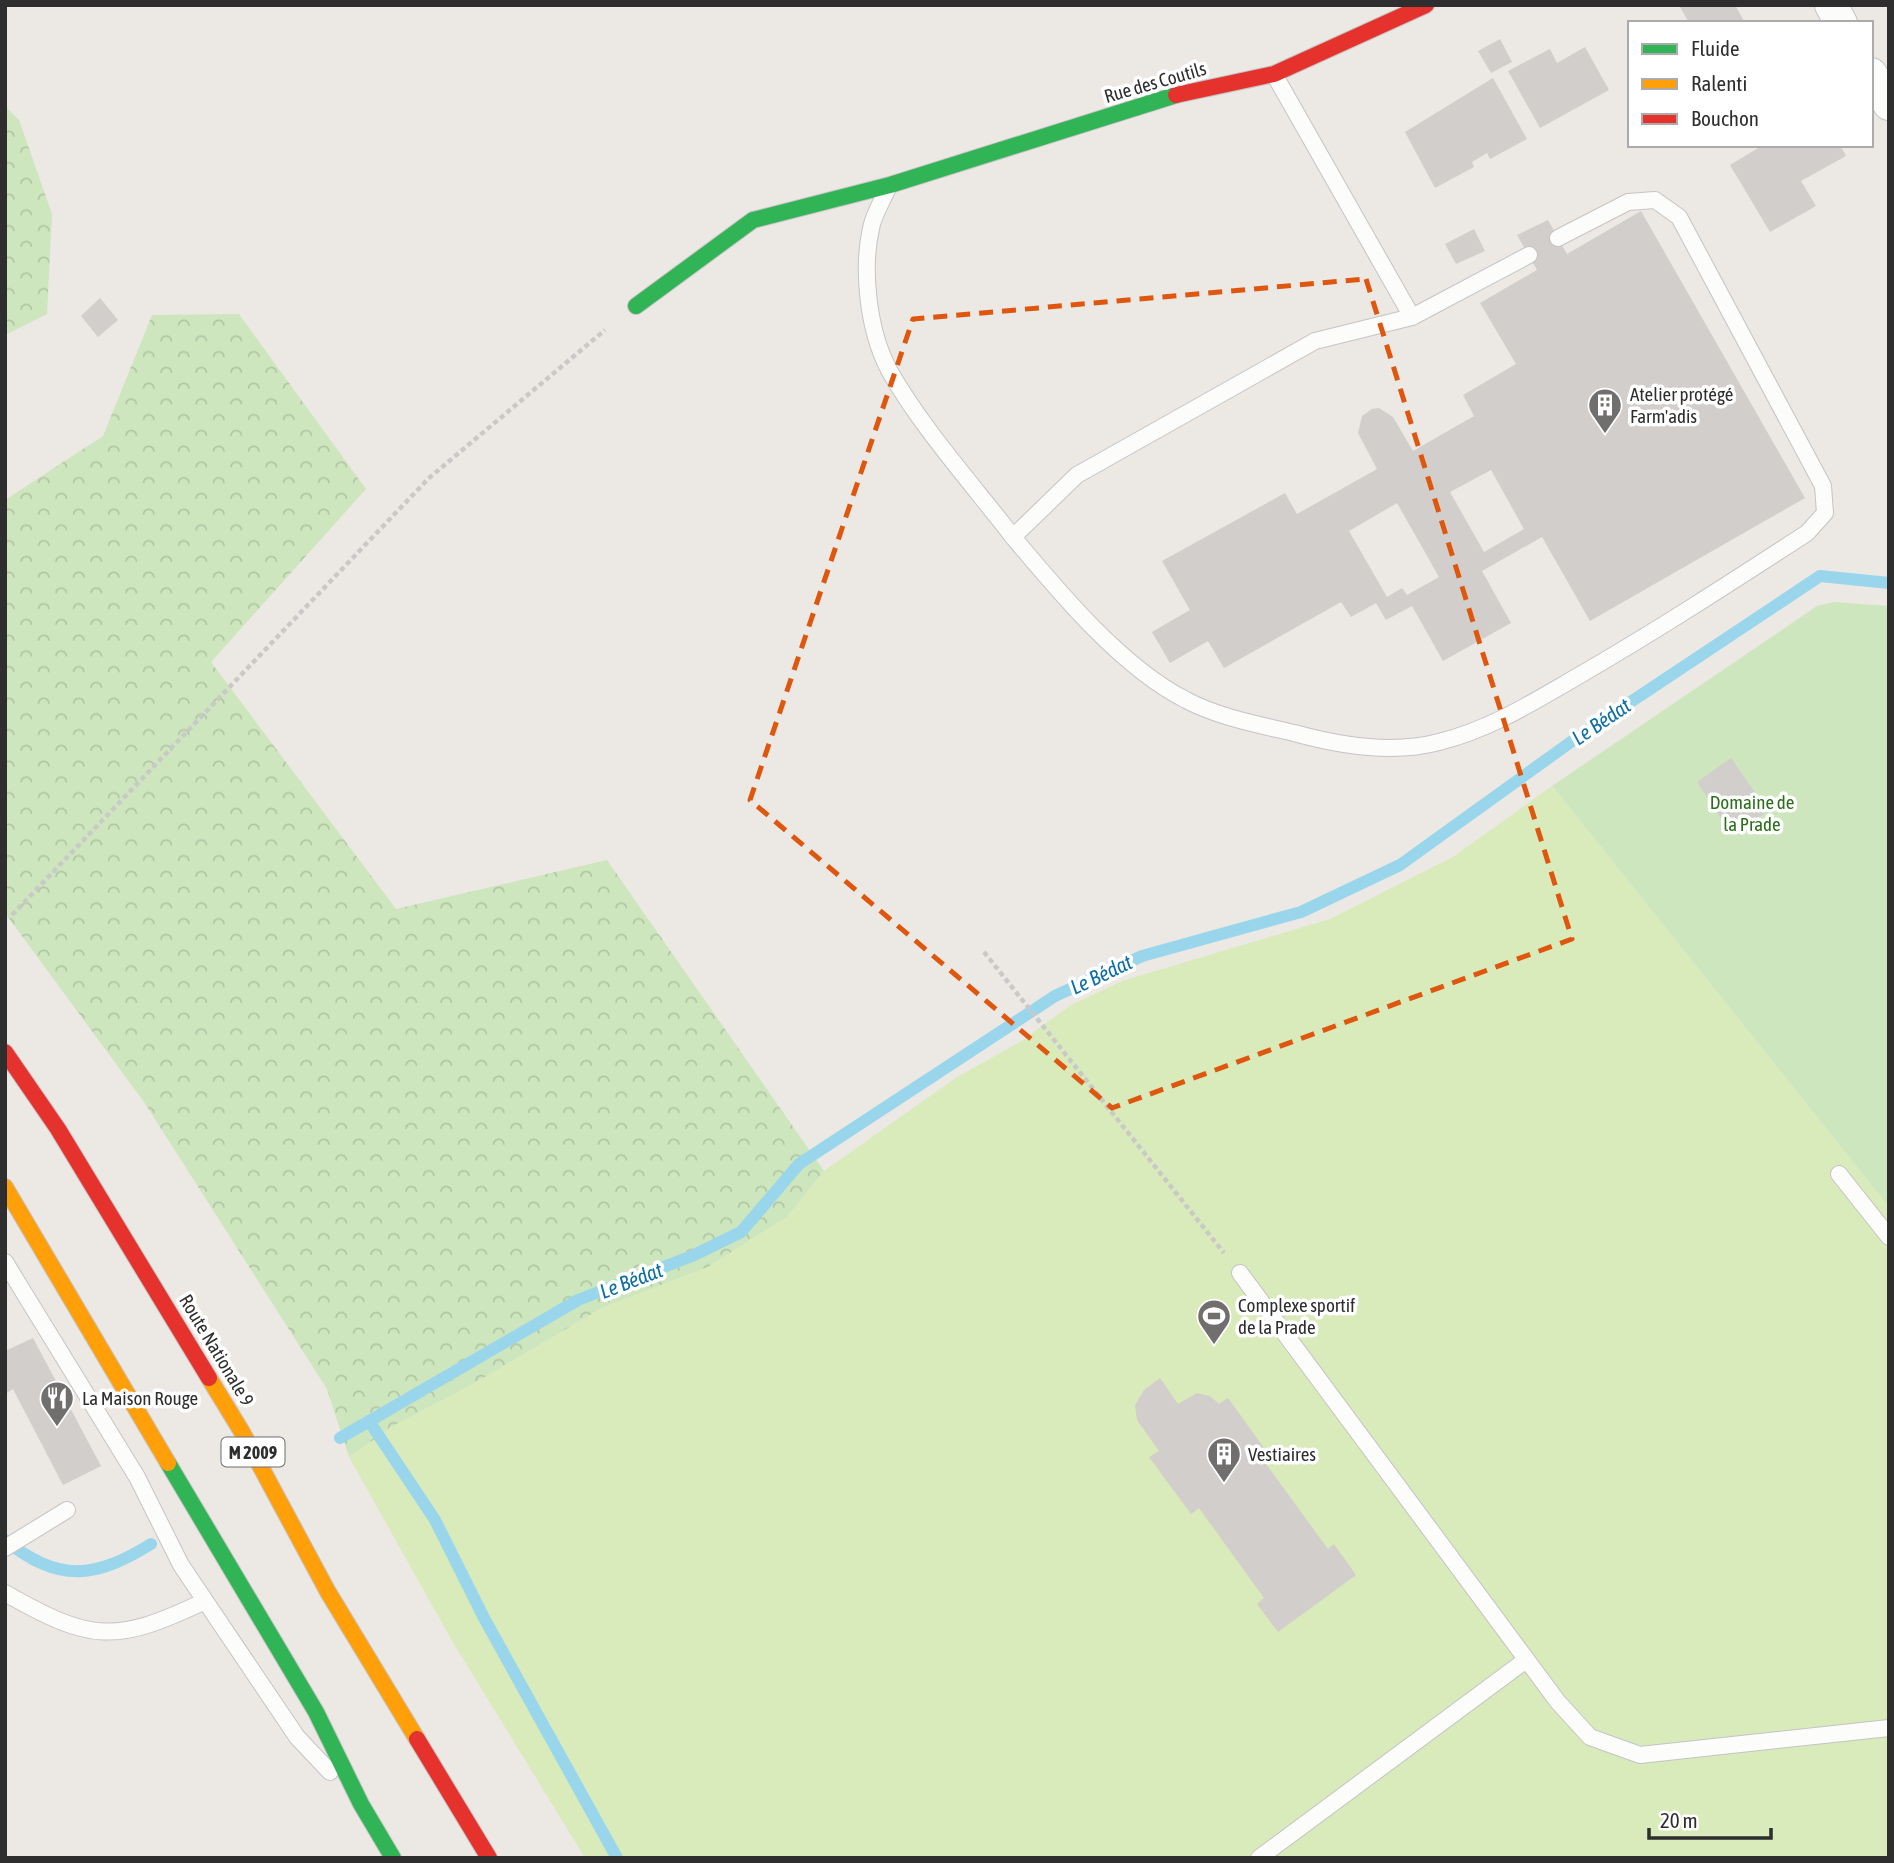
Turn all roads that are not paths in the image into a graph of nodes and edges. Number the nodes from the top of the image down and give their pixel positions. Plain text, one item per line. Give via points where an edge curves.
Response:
1 (1426, 5) edge
2 (1831, 5) edge
3 (1840, 21) edge
4 (1274, 74) junction
5 (1873, 77) edge
6 (1889, 104) edge
7 (890, 185) junction
8 (1558, 239) dead end
9 (1529, 255) dead end
10 (636, 306) road end
11 (1412, 317) junction
12 (1013, 537) junction
13 (5, 1052) edge
14 (1839, 1174) dead end
15 (5, 1187) edge
16 (1889, 1237) edge
17 (5, 1262) edge
18 (1240, 1273) road end
19 (67, 1510) dead end
20 (5, 1548) edge
21 (5, 1593) edge
22 (205, 1601) junction
23 (1527, 1660) junction
24 (1889, 1728) edge
25 (361, 1804) junction
26 (393, 1858) edge
27 (489, 1858) edge
28 (1259, 1858) edge

1 - 4 main road, Rue des Coutils
2 - 3 street
4 - 7 main road, Rue des Coutils via 1197,89
4 - 11 lane
5 - 6 street
7 - 10 main road, Rue des Coutils via 753,220
7 - 12 lane via 872,223 867,271 874,330 888,368 908,399
8 - 12 lane via 1628,202 1655,200 1679,217 1823,486 1825,513 1807,533 1634,644 1500,721 1438,743 1385,748 1319,740 1186,701 1131,662 1059,592
9 - 11 lane
11 - 12 lane via 1315,341 1077,475
13 - 27 main road, Route Nationale 9 / M 2009 via 58,1129 242,1432 328,1592
14 - 16 lane
15 - 25 main road via 316,1712
17 - 22 lane via 130,1466
18 - 23 lane
19 - 20 lane
21 - 22 lane via 91,1632 125,1631 162,1621
22 - 25 lane via 296,1737
23 - 24 lane via 1590,1737 1640,1755
23 - 28 lane
25 - 26 main road

